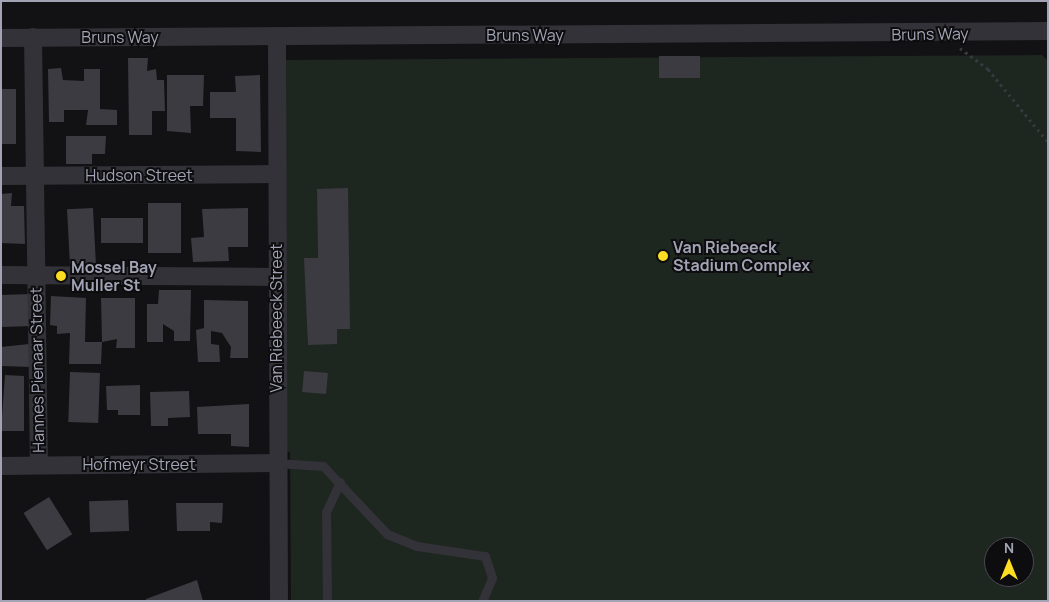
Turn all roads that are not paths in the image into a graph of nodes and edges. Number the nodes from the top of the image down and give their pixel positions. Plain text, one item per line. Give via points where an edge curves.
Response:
1 (1048, 31) edge
2 (277, 36) junction
3 (34, 37) junction
4 (1, 38) edge
5 (276, 174) junction
6 (35, 175) junction
7 (1, 176) edge
8 (36, 275) junction
9 (1, 276) edge
10 (275, 277) junction
11 (277, 464) junction
12 (39, 465) junction
13 (1, 466) edge
14 (340, 482) junction
15 (279, 601) edge
16 (327, 601) edge
17 (482, 601) edge

1 - 2 street, Bruns Way
2 - 3 street, Bruns Way
2 - 5 street, Van Riebeeck Street
3 - 4 street, Bruns Way
3 - 6 street, Hannes Pienaar Street
5 - 6 street, Hudson Street
5 - 10 street, Van Riebeeck Street
6 - 7 street, Hudson Street
6 - 8 street, Hannes Pienaar Street
8 - 9 street
8 - 10 street
8 - 12 street, Hannes Pienaar Street
10 - 11 street, Van Riebeeck Street
11 - 12 street, Hofmeyr Street
11 - 14 lane via 316,464
11 - 15 street, Van Riebeeck Street
12 - 13 street, Hofmeyr Street
14 - 16 lane via 326,512
14 - 17 lane via 387,534 417,546 485,556 492,578

